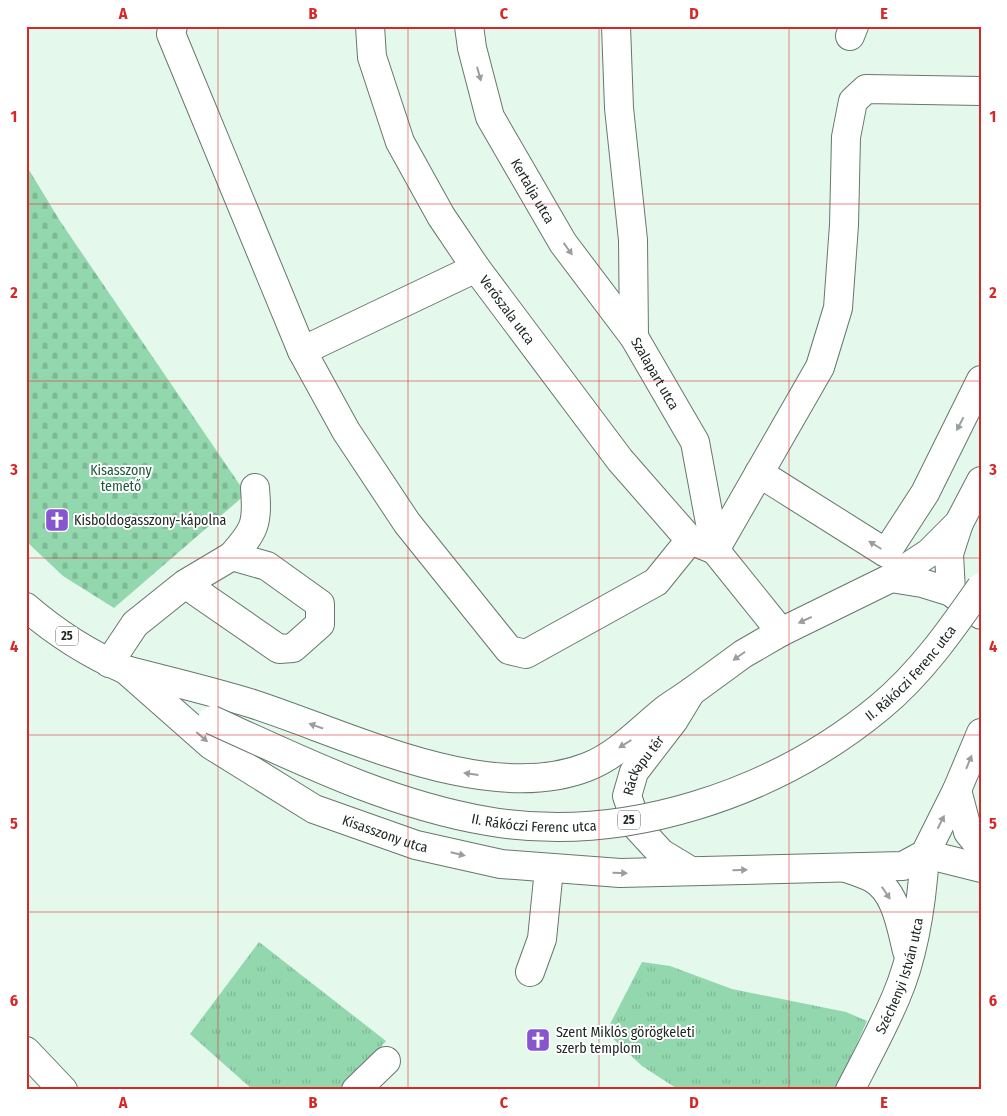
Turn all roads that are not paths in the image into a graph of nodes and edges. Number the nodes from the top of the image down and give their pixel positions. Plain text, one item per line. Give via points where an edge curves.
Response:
1 (173, 26) edge
2 (370, 26) edge
3 (469, 26) edge
4 (616, 26) edge
5 (981, 91) edge
6 (476, 268) junction
7 (634, 337) junction
8 (302, 352) junction
9 (981, 380) edge
10 (759, 474) junction
11 (981, 481) edge
12 (255, 488) dead end
13 (959, 523) junction
14 (690, 540) junction
15 (714, 550) junction
16 (232, 556) junction
17 (892, 578) junction
18 (185, 584) junction
19 (981, 587) edge
20 (952, 592) junction
21 (26, 607) edge
22 (981, 615) edge
23 (781, 632) junction
24 (117, 667) junction
25 (691, 692) junction
26 (981, 733) edge
27 (957, 790) junction
28 (981, 848) edge
29 (925, 854) junction
30 (846, 868) junction
31 (981, 868) edge
32 (549, 869) junction
33 (691, 871) junction
34 (909, 958) junction
35 (530, 972) dead end
36 (26, 1052) edge
37 (386, 1061) dead end
38 (63, 1090) edge
39 (356, 1090) edge
40 (850, 1090) edge

1 - 8 main road via 171,34
2 - 6 main road, Verőszala utca via 372,57 400,142 441,216
3 -> 7 main road, Kertalja utca via 490,117 563,243
4 - 7 main road, Szalapart utca via 619,108 633,240
5 - 10 main road via 866,89 853,101 846,137 838,308 820,366
6 - 8 main road
6 - 14 main road, Verőszala utca via 620,460
7 - 15 main road, Szalapart utca via 695,442
8 - 14 main road via 346,431 407,523 509,650 526,654 656,582
9 -> 10 main road via 925,493 886,553
10 - 15 main road
11 - 13 main road
12 - 16 main road via 257,511 252,533
13 - 17 main road via 929,553
13 - 20 main road via 949,554
14 - 15 main road, Verőszala utca
15 - 23 main road, Szalapart utca
16 - 18 main road
16 - 18 main road via 268,566 320,604 320,624 293,648 279,649
17 - 20 main road
17 -> 23 main road, Ráckapu tér
18 - 24 main road via 135,624
19 - 24 main road, II. Rákóczi Ferenc utca / 25, bridge via 935,652 881,707 818,754 752,787 680,811 619,822 542,826 488,821 422,806 317,768 212,720
20 - 22 main road
21 - 24 main road, Kisasszony utca / 25
23 -> 25 main road, Ráckapu tér via 743,654
25 -> 24 main road, Kisasszony utca via 666,709 633,739 588,767 553,777 505,779 455,772 252,704
24 -> 32 main road, Kisasszony utca via 211,745 314,809 416,845 501,864
25 - 33 main road, Ráckapu tér via 634,772 626,796 638,828 661,853
27 -> 26 main road
27 - 28 main road via 968,832
29 -> 27 main road
29 - 30 main road via 903,866
29 - 31 main road
29 - 34 main road, Széchenyi István utca via 923,890
33 -> 30 main road
30 -> 34 main road via 874,879 886,891 897,913
32 -> 33 main road, Kisasszony utca via 620,873
32 - 35 main road via 542,939
34 - 40 main road, Széchenyi István utca via 897,996
36 - 38 main road
37 - 39 main road

